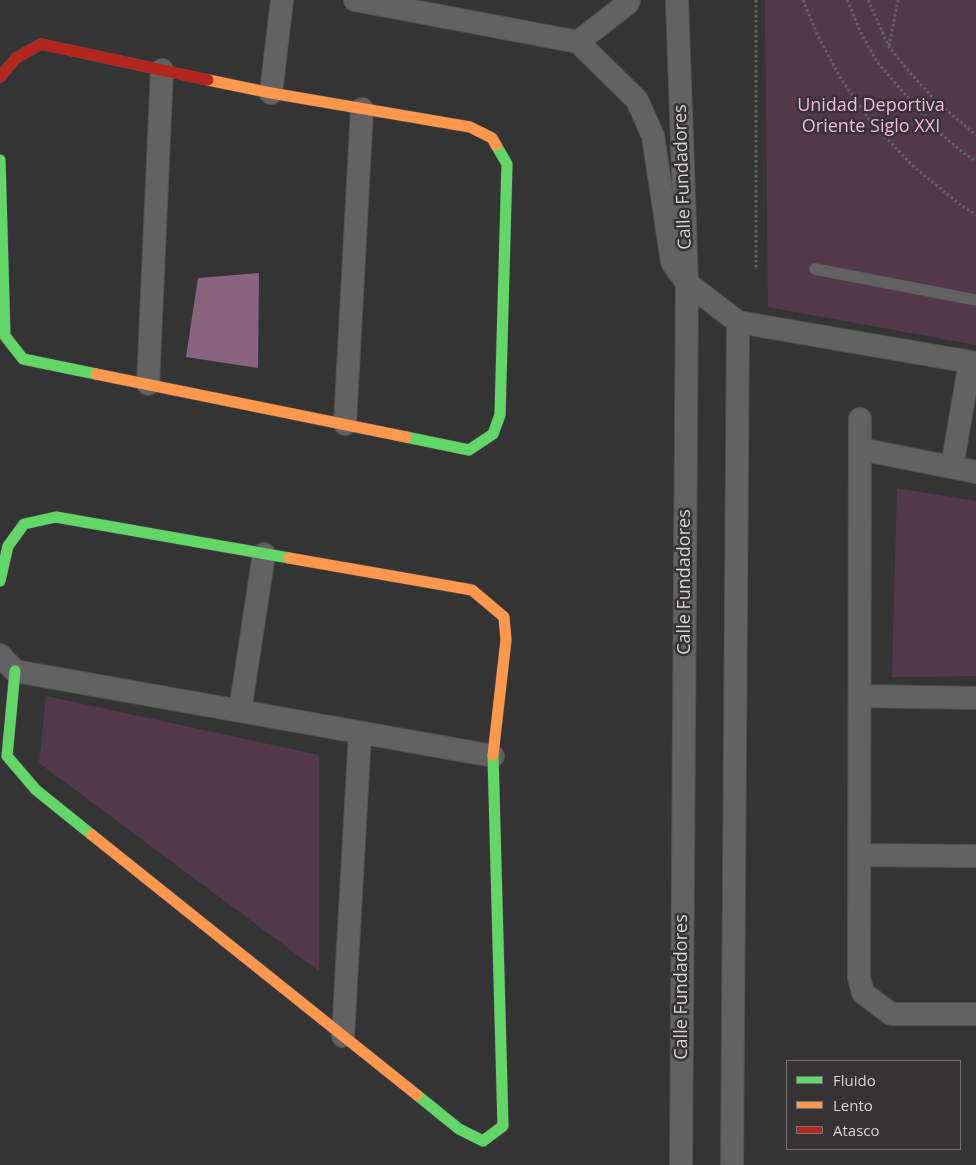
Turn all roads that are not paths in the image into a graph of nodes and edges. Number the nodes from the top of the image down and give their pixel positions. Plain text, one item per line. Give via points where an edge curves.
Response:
1 (282, 0) edge
2 (355, 0) edge
3 (629, 0) edge
4 (677, 0) edge
5 (578, 42) junction
6 (162, 70) junction
7 (0, 77) edge
8 (270, 93) junction
9 (362, 109) junction
10 (0, 160) edge
11 (815, 269) dead end
12 (687, 283) junction
13 (976, 300) edge
14 (738, 322) junction
15 (973, 362) edge
16 (148, 384) junction
17 (860, 419) dead end
18 (345, 424) junction
19 (860, 449) junction
20 (952, 467) junction
21 (976, 472) edge
22 (264, 554) junction
23 (0, 581) edge
24 (7, 663) edge
25 (860, 696) junction
26 (976, 698) edge
27 (240, 711) junction
28 (360, 733) junction
29 (494, 756) junction
30 (860, 855) junction
31 (976, 856) edge
32 (976, 1014) edge
33 (343, 1036) junction
34 (681, 1165) edge
35 (732, 1165) edge

1 - 8 street
2 - 5 street
3 - 5 street
4 - 12 street, Calle Fundadores
5 - 12 street via 637,100 653,136 672,262
6 - 7 street via 41,44 16,58
6 - 8 street
6 - 16 street
8 - 9 street
9 - 18 street
9 - 18 street via 470,127 492,138 507,164 500,415 493,434 469,450
10 - 16 street via 5,336 23,359
11 - 13 lane
12 - 14 street
12 - 34 street, Calle Fundadores
14 - 15 street
14 - 35 street
15 - 20 street
16 - 18 street
17 - 19 street
19 - 20 street
19 - 25 street
20 - 21 street
22 - 23 street via 56,517 24,524 8,546
22 - 27 street
22 - 29 street via 472,590 504,617 506,640
24 - 27 street
24 - 33 street via 7,756 36,790
25 - 26 street
25 - 30 street
27 - 28 street
28 - 29 street
28 - 33 street
29 - 33 street via 503,1126 483,1141 459,1129
30 - 31 street
30 - 32 street via 859,978 864,994 891,1014

